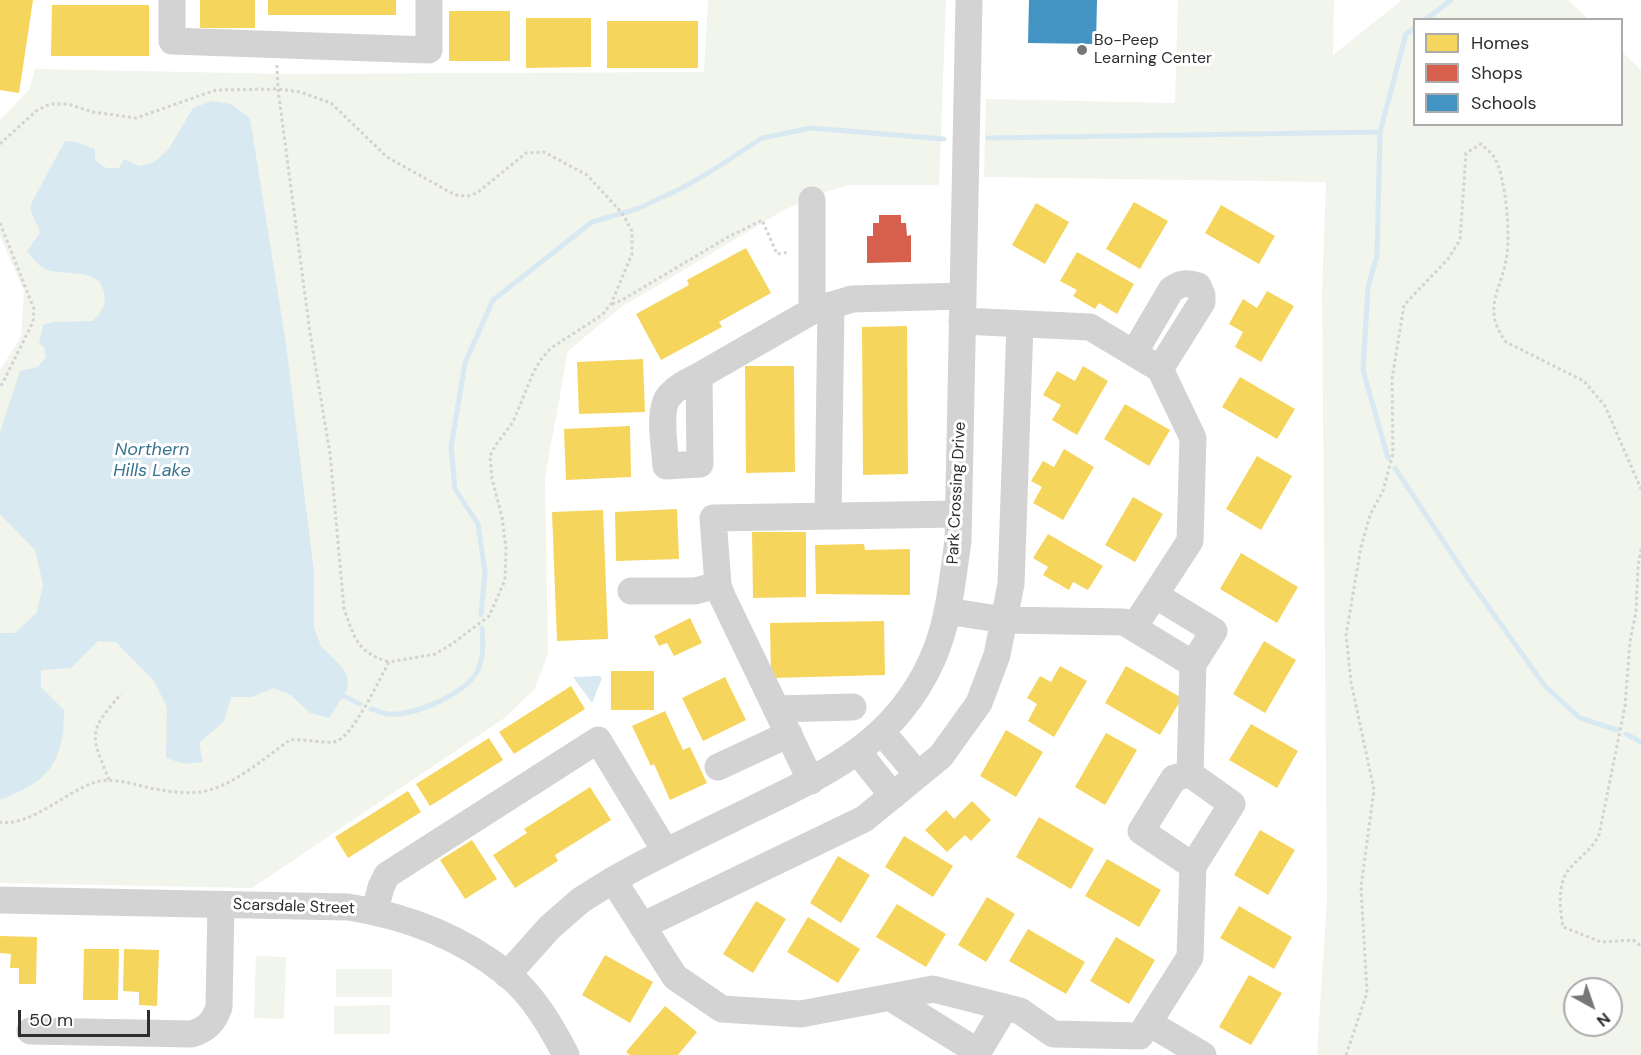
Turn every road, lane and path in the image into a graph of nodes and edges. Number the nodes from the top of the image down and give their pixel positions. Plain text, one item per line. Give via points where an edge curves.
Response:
1 (172, 0) edge
2 (429, 0) edge
3 (969, 0) edge
4 (277, 44) junction
5 (278, 89) junction
6 (0, 142) edge
7 (812, 200) dead end
8 (0, 223) edge
9 (812, 253) junction
10 (611, 304) junction
11 (821, 308) junction
12 (963, 309) junction
13 (1020, 324) junction
14 (1134, 353) junction
15 (1160, 369) junction
16 (699, 376) dead end
17 (0, 388) edge
18 (1641, 489) edge
19 (958, 514) junction
20 (828, 516) junction
21 (1641, 549) edge
22 (718, 585) junction
23 (631, 591) dead end
24 (1155, 595) junction
25 (947, 611) junction
26 (1004, 620) junction
27 (1134, 627) junction
28 (389, 662) junction
29 (1193, 664) junction
30 (121, 694) dead end
31 (853, 707) dead end
32 (776, 709) junction
33 (882, 732) junction
34 (789, 734) junction
35 (858, 752) junction
36 (718, 767) dead end
37 (1190, 774) junction
38 (918, 775) junction
39 (110, 781) junction
40 (811, 781) junction
41 (893, 796) junction
42 (0, 822) edge
43 (666, 852) junction
44 (1193, 866) junction
45 (613, 880) junction
46 (0, 900) edge
47 (221, 905) junction
48 (375, 911) junction
49 (642, 926) junction
50 (1641, 946) edge
51 (507, 975) junction
52 (891, 998) junction
53 (1005, 1007) junction
54 (1149, 1023) junction
55 (30, 1031) dead end
56 (566, 1055) edge
57 (1203, 1055) edge
58 (1346, 1055) edge

1 - 4 street via 172,41
2 - 4 street via 429,50
3 - 12 street, Park Crossing Drive
4 - 5 path
5 - 6 path via 216,90 136,118 50,104
5 - 10 path via 331,103 387,157 455,195 477,193 526,153 544,152 587,175 622,213 632,231 632,254
5 - 28 path via 330,454 344,609 361,646 371,657
7 - 9 street
8 - 17 path via 34,309 33,322
9 - 10 path via 777,254 762,220
9 - 11 street
10 - 28 path via 602,315 542,358 513,422 490,456 506,548 505,580 489,616 435,654
11 - 12 street via 852,299
11 - 16 street
11 - 20 street
12 - 13 street
12 - 19 street, Park Crossing Drive
13 - 14 street via 1090,327
13 - 26 street via 1011,584
14 - 15 street
14 - 15 street via 1171,290 1189,282 1198,286 1202,302
15 - 24 street via 1193,438 1190,541
18 - 58 path via 1605,406 1584,381 1506,342 1498,332 1493,302 1507,254 1505,192 1494,158 1481,144 1466,153 1460,240 1448,259 1404,305 1392,379 1393,453 1361,547 1346,635 1351,682 1374,790 1361,887 1367,993
19 - 20 street
19 - 25 street, Park Crossing Drive via 958,541
20 - 22 street via 712,518
21 - 50 path via 1625,706 1599,835 1594,846 1561,881 1560,913 1563,927 1601,942 1634,940
22 - 23 street via 695,591
22 - 32 street
24 - 27 street
24 - 29 street via 1214,631
25 - 26 street
25 - 33 street, Park Crossing Drive via 941,637 922,681
26 - 27 street via 1124,622
26 - 38 street via 997,655 979,703 941,756
27 - 29 street
28 - 39 path via 357,719 337,741 290,740 225,784 202,792 183,794
29 - 37 street
30 - 39 path via 98,724 94,737
31 - 32 street
32 - 34 street
33 - 35 street, Park Crossing Drive
33 - 38 street
34 - 36 street
34 - 40 street
35 - 40 street, Park Crossing Drive
35 - 41 street
37 - 44 street via 1232,804
37 - 44 street via 1174,778 1141,831
38 - 41 street
39 - 42 path via 96,782 26,818
40 - 43 street, Park Crossing Drive
41 - 49 street via 864,819
43 - 45 street, Park Crossing Drive
43 - 48 street via 598,740 387,875
44 - 54 street via 1190,957
45 - 49 street
45 - 51 street, Park Crossing Drive via 581,900 550,927
46 - 47 street, Scarsdale Street
47 - 48 street, Scarsdale Street
47 - 55 street via 219,1007 216,1017 203,1030 192,1034
48 - 51 street, Scarsdale Street via 453,940
49 - 52 street via 675,977 722,1009 801,1014
51 - 56 street, Scarsdale Street via 540,1011
52 - 53 street via 933,989
52 - 53 street via 978,1052
53 - 54 street via 1020,1011 1053,1034 1140,1036
54 - 57 street

